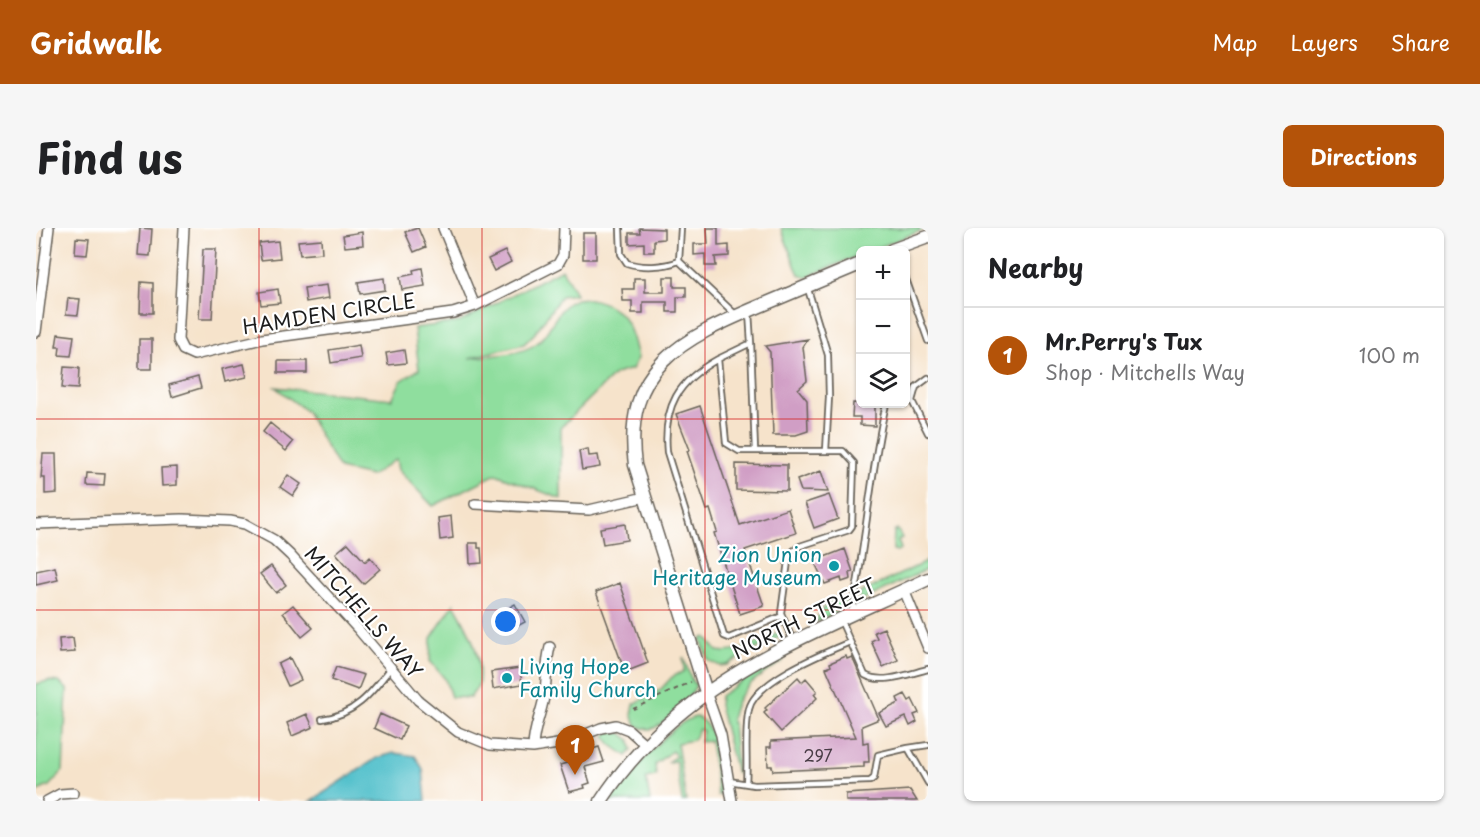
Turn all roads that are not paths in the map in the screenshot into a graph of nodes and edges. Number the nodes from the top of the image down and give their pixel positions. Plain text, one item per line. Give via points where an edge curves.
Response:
1 (50, 228) edge
2 (186, 228) edge
3 (443, 228) edge
4 (564, 228) edge
5 (620, 228) edge
6 (681, 228) edge
7 (928, 237) edge
8 (904, 246) edge
9 (680, 261) junction
10 (856, 266) edge
11 (807, 286) junction
12 (910, 290) edge
13 (475, 306) junction
14 (749, 310) junction
15 (737, 316) junction
16 (36, 332) edge
17 (928, 341) edge
18 (751, 343) junction
19 (718, 359) junction
20 (928, 378) edge
21 (885, 408) edge
22 (928, 433) edge
23 (826, 451) junction
24 (755, 452) junction
25 (645, 497) junction
26 (475, 504) dead end
27 (36, 524) edge
28 (928, 579) edge
29 (904, 590) junction
30 (852, 612) junction
31 (782, 616) junction
32 (840, 618) junction
33 (925, 633) edge
34 (792, 640) junction
35 (850, 642) junction
36 (550, 647) dead end
37 (928, 648) edge
38 (390, 669) junction
39 (928, 669) edge
40 (706, 692) junction
41 (322, 719) dead end
42 (928, 745) edge
43 (647, 746) junction
44 (533, 748) junction
45 (908, 748) junction
46 (729, 781) junction
47 (746, 783) junction
48 (928, 783) edge
49 (74, 793) dead end
50 (47, 801) edge
51 (601, 801) edge
52 (732, 801) edge

1 - 16 street
2 - 13 street, HAMDEN CIRCLE via 178,340 183,350 194,355 262,339 453,313
3 - 13 street
4 - 13 street, HAMDEN CIRCLE via 563,255 558,264
5 - 9 lane via 621,254 627,262 643,266
6 - 9 lane
7 - 8 street
9 - 15 lane
10 - 11 street
11 - 14 street
11 - 23 lane via 828,355
12 - 17 lane
14 - 15 street
14 - 18 lane
15 - 25 street via 676,347 644,389 633,436 635,465
18 - 19 lane
18 - 24 lane
19 - 24 lane via 726,443 734,451
19 - 31 lane via 695,372 676,396 667,420 667,452 724,636 729,638
20 - 22 lane via 916,387 912,400
21 - 30 lane via 869,486 864,552
23 - 24 lane
23 - 31 lane via 843,451 854,463 852,526 789,554
25 - 26 street via 589,510
25 - 40 street
27 - 38 street, MITCHELLS WAY via 182,519 245,524 274,540 290,555
28 - 29 street, NORTH STREET
29 - 30 street, NORTH STREET
29 - 33 street
30 - 32 street, NORTH STREET
31 - 34 lane
32 - 34 street, NORTH STREET
32 - 35 lane
33 - 37 street
34 - 40 street, NORTH STREET
35 - 39 lane via 863,673 870,678
35 - 47 lane via 801,662 752,701 748,710
36 - 44 street
38 - 41 lane via 354,709
38 - 44 street, MITCHELLS WAY via 427,709 458,732 490,745
40 - 43 street, NORTH STREET
40 - 46 street via 721,735
42 - 45 lane
43 - 44 street, MITCHELLS WAY via 625,728 612,725 564,743
43 - 51 street, NORTH STREET
45 - 47 lane via 878,755 870,781
45 - 48 lane
46 - 47 lane
46 - 52 street
49 - 50 street via 60,794

